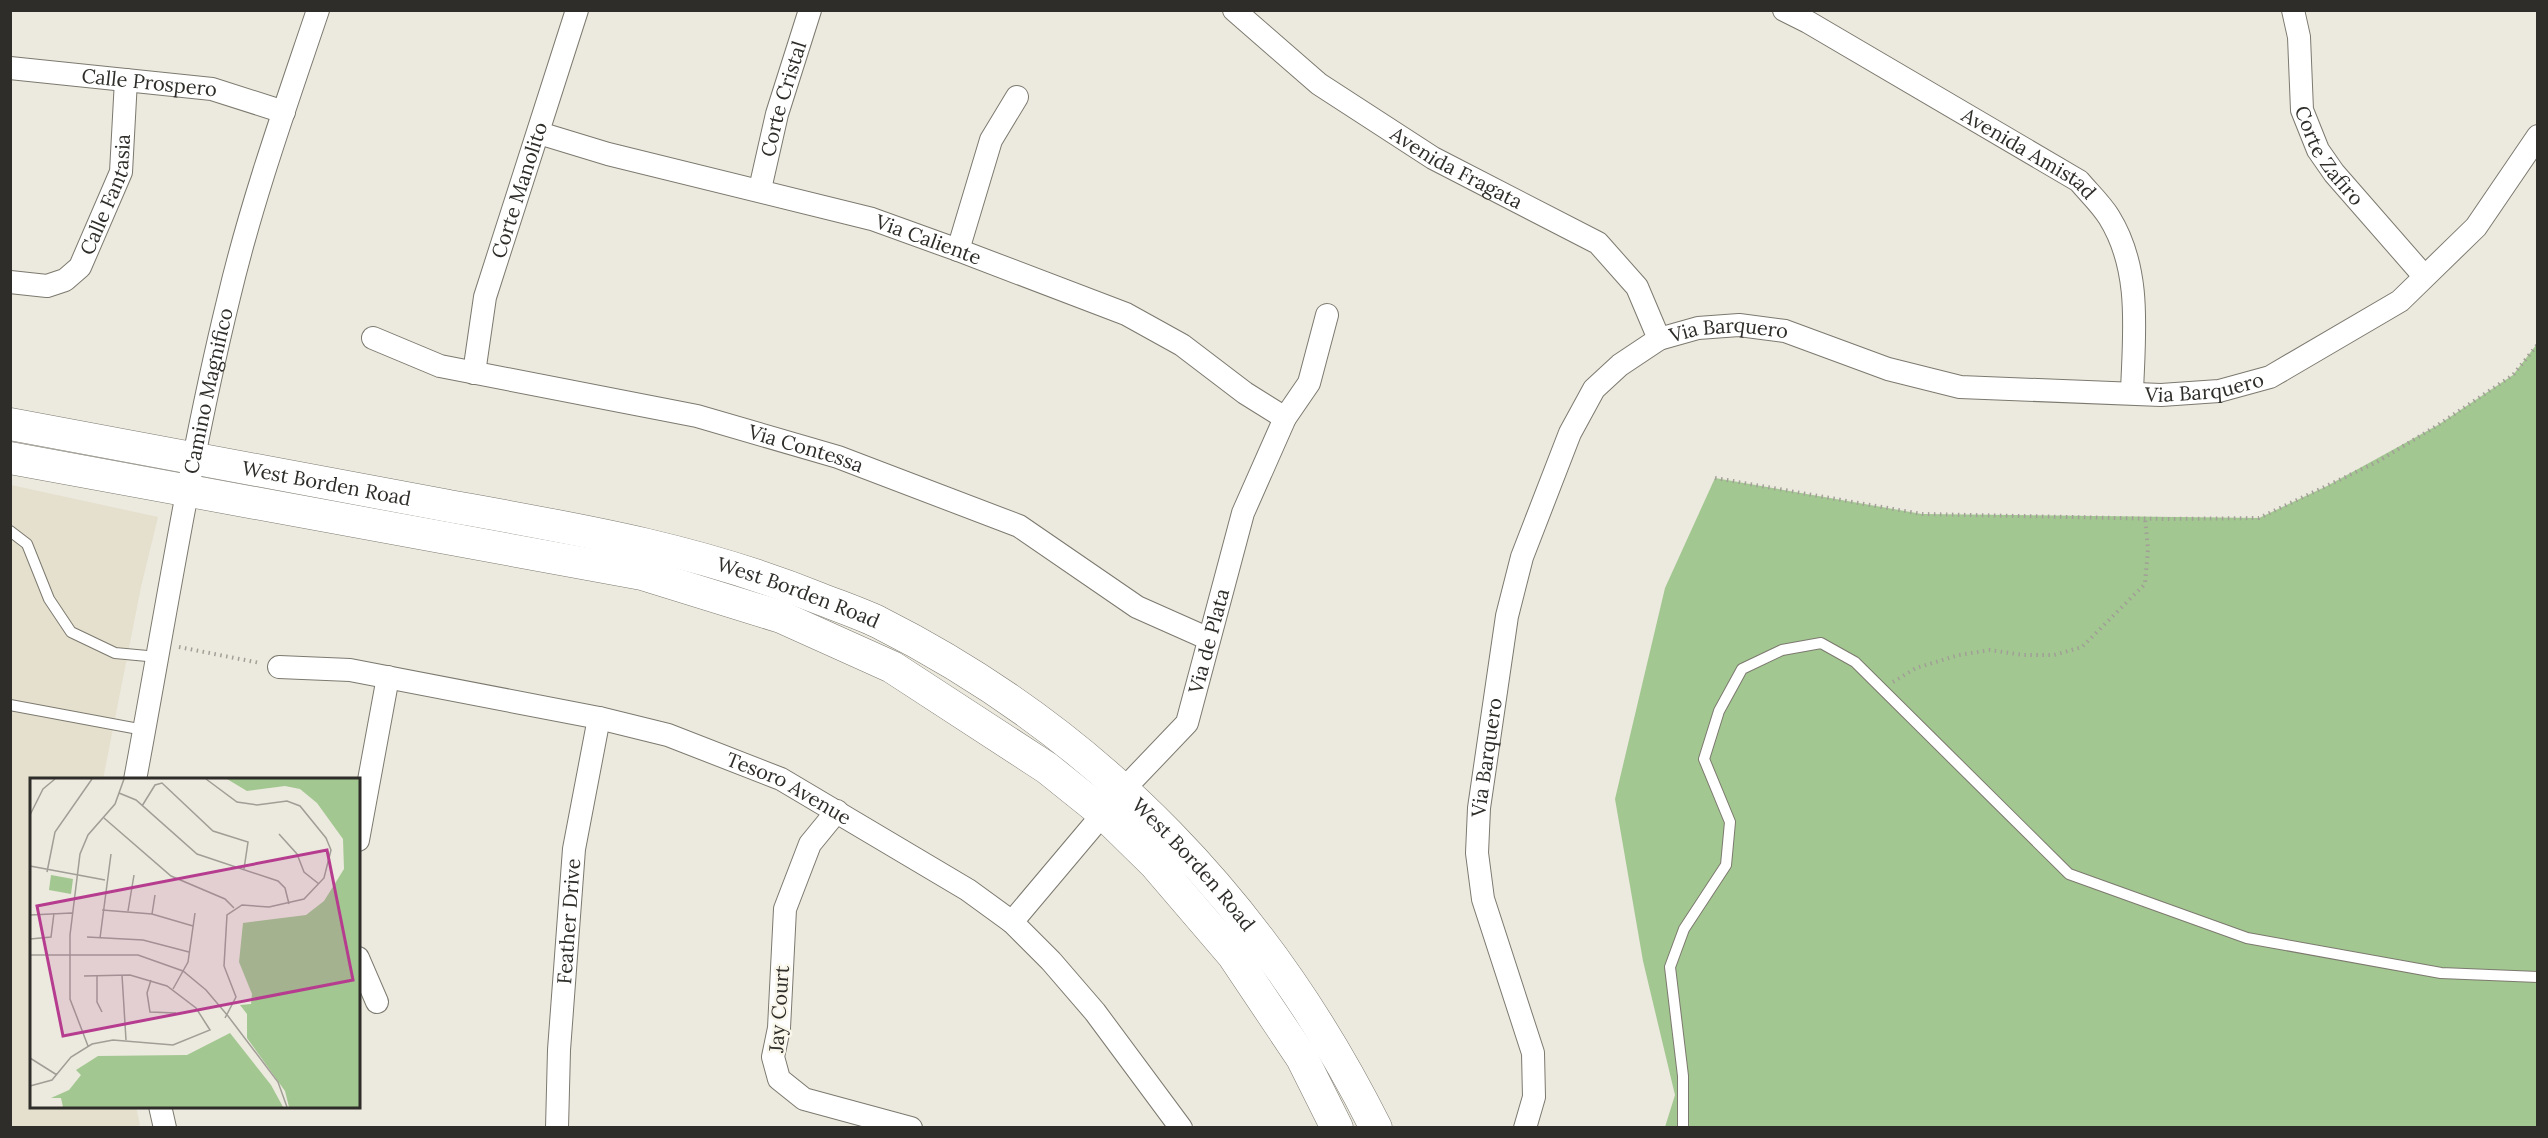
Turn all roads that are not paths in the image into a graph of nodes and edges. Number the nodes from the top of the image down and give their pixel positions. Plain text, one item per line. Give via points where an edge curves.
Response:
1 (318, 10) edge
2 (577, 10) edge
3 (810, 10) edge
4 (1234, 10) edge
5 (1784, 10) edge
6 (2293, 10) edge
7 (1812, 16) edge
8 (10, 68) edge
9 (126, 80) junction
10 (1017, 97) dead end
11 (284, 112) junction
12 (539, 134) junction
13 (2538, 136) edge
14 (760, 189) junction
15 (958, 250) junction
16 (2424, 276) junction
17 (10, 282) edge
18 (1327, 315) dead end
19 (373, 338) dead end
20 (1659, 339) junction
21 (474, 373) junction
22 (2132, 392) junction
23 (1285, 418) junction
24 (10, 424) edge
25 (10, 458) edge
26 (195, 459) junction
27 (188, 492) junction
28 (10, 531) edge
29 (1209, 639) junction
30 (159, 650) junction
31 (279, 667) road end
32 (388, 677) junction
33 (10, 705) edge
34 (599, 718) junction
35 (144, 730) junction
36 (135, 778) edge
37 (1124, 789) junction
38 (837, 811) junction
39 (1103, 813) junction
40 (360, 829) edge
41 (1012, 922) junction
42 (360, 963) edge
43 (2538, 977) edge
44 (377, 1002) dead end
45 (160, 1108) edge
46 (165, 1128) edge
47 (557, 1128) edge
48 (911, 1128) edge
49 (1182, 1128) edge
50 (1337, 1128) edge
51 (1376, 1128) edge
52 (1526, 1128) edge
53 (1683, 1128) edge

1 - 11 street, Camino Magnifico
2 - 12 street, Corte Manolito
3 - 14 street, Corte Cristal via 777,114
4 - 20 street, Avenida Fragata via 1319,84 1432,158 1598,243 1637,287
5 - 7 street, Avenida Amistad
6 - 16 street, Corte Zafiro via 2299,37 2302,110 2318,150
7 - 22 street, Avenida Amistad via 2079,181 2109,216 2125,252 2135,298
8 - 9 street, Calle Prospero
9 - 11 street, Calle Prospero via 212,89
9 - 17 street, Calle Fantasia via 121,172 80,267 65,280 47,285
10 - 15 street via 990,140
11 - 26 street, Camino Magnifico via 229,296
12 - 14 street, Via Caliente
12 - 21 street, Corte Manolito via 485,297
13 - 16 street, Via Barquero via 2476,227
14 - 15 street, Via Caliente via 872,219
15 - 23 street, Via Caliente via 1126,314 1182,345
16 - 22 street, Via Barquero via 2400,301 2270,376 2219,391 2161,395
18 - 23 street, Via de Plata via 1309,383
19 - 21 street, Via Contessa via 440,366
20 - 22 street, Via Barquero via 1698,328 1739,325 1785,331 1888,369 1960,387
20 - 52 street, Via Barquero via 1620,365 1594,389 1570,433 1522,557 1507,616 1479,808 1477,853 1483,899 1533,1053 1534,1097
21 - 29 street, Via Contessa via 697,416 838,457 1019,526 1137,607
23 - 29 street, Via de Plata via 1243,513
24 - 26 main road, West Borden Road
25 - 27 main road, West Borden Road
26 - 27 street, Camino Magnifico
26 - 37 main road, West Borden Road via 638,541 769,578 877,621 969,674 1072,745
27 - 30 street, Camino Magnifico
27 - 39 main road, West Borden Road via 642,574 781,617 892,667 1047,768
28 - 30 lane via 27,544 49,599 71,632 115,653
29 - 37 street, Via de Plata via 1187,723
30 - 35 street, Camino Magnifico
31 - 32 street, Tesoro Avenue via 350,670
32 - 34 street, Tesoro Avenue
32 - 40 street
33 - 35 lane
34 - 38 street, Tesoro Avenue via 668,735 781,779
34 - 47 street, Feather Drive via 574,849
35 - 36 street, Camino Magnifico
37 - 39 street, Via de Plata
37 - 51 main road, West Borden Road via 1169,831 1227,897 1294,984
38 - 41 street, Tesoro Avenue
38 - 48 street, Jay Court via 810,844 785,909 773,1057 779,1079 804,1099
39 - 41 street, Via de Plata
39 - 50 main road, West Borden Road via 1155,864 1233,955 1302,1058
41 - 49 street, Tesoro Avenue via 1095,1012
42 - 44 street
43 - 53 lane via 2440,973 2247,938 2069,874 1855,662 1821,643 1782,650 1742,669 1719,711 1704,759 1730,822 1726,865 1684,929 1670,967 1683,1076
45 - 46 street

